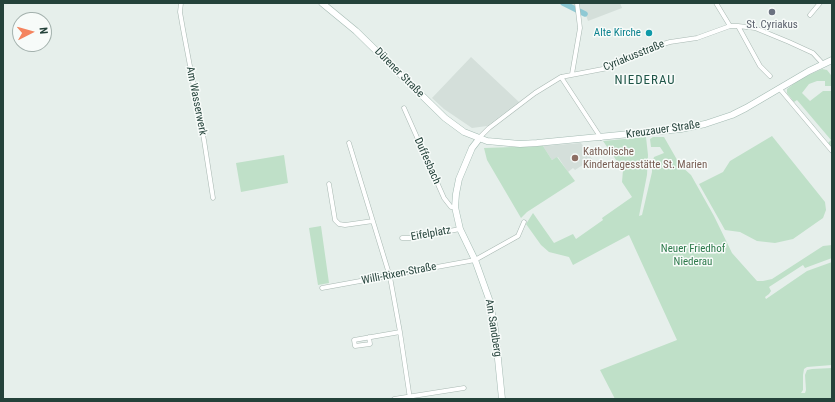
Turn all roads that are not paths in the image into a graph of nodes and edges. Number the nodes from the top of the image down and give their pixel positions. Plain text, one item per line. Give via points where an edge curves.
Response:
1 (181, 3) edge
2 (322, 3) edge
3 (716, 3) edge
4 (820, 3) edge
5 (577, 5) edge
6 (810, 15) dead end
7 (730, 26) junction
8 (738, 26) junction
9 (832, 60) edge
10 (823, 64) junction
11 (572, 74) junction
12 (770, 76) dead end
13 (561, 77) junction
14 (779, 88) junction
15 (404, 108) dead end
16 (601, 138) junction
17 (479, 139) junction
18 (349, 143) dead end
19 (832, 151) edge
20 (329, 184) dead end
21 (213, 198) dead end
22 (455, 207) junction
23 (373, 221) junction
24 (524, 222) dead end
25 (460, 229) junction
26 (402, 238) dead end
27 (474, 260) junction
28 (390, 277) junction
29 (322, 288) dead end
30 (400, 332) junction
31 (369, 337) dead end
32 (464, 388) dead end
33 (410, 398) edge
34 (394, 399) edge
35 (502, 399) edge

1 - 21 street, Am Wasserwerk via 180,12
2 - 17 main road, Dürener Straße via 356,31 445,118
3 - 7 street
4 - 6 street
5 - 11 street via 580,28
7 - 8 street, Cyriakusstraße
7 - 11 street, Cyriakusstraße via 697,38 643,50 608,68
8 - 10 street, Cyriakusstraße via 756,28 789,42 812,54
8 - 12 street via 760,66
9 - 10 main road, Kreuzauer Straße
10 - 14 main road, Kreuzauer Straße
11 - 13 street, Cyriakusstraße
13 - 16 street
13 - 17 street, Cyriakusstraße via 535,93 489,128
14 - 16 main road, Kreuzauer Straße via 746,108 704,124
14 - 19 street
15 - 22 street, Duffesbach via 444,198 451,207
16 - 17 main road, Kreuzauer Straße via 520,144
17 - 22 main road, Am Sandberg via 472,148 459,179
18 - 23 street
20 - 23 street via 335,220 339,224
22 - 25 main road, Am Sandberg
23 - 28 street
24 - 27 street via 518,236
25 - 26 street, Eifelplatz
25 - 27 main road, Am Sandberg
27 - 28 street, Willi-Rixen-Straße
27 - 35 main road, Am Sandberg via 492,310
28 - 29 street, Willi-Rixen-Straße
28 - 30 street
30 - 31 street
30 - 33 street
32 - 33 street
33 - 34 street

